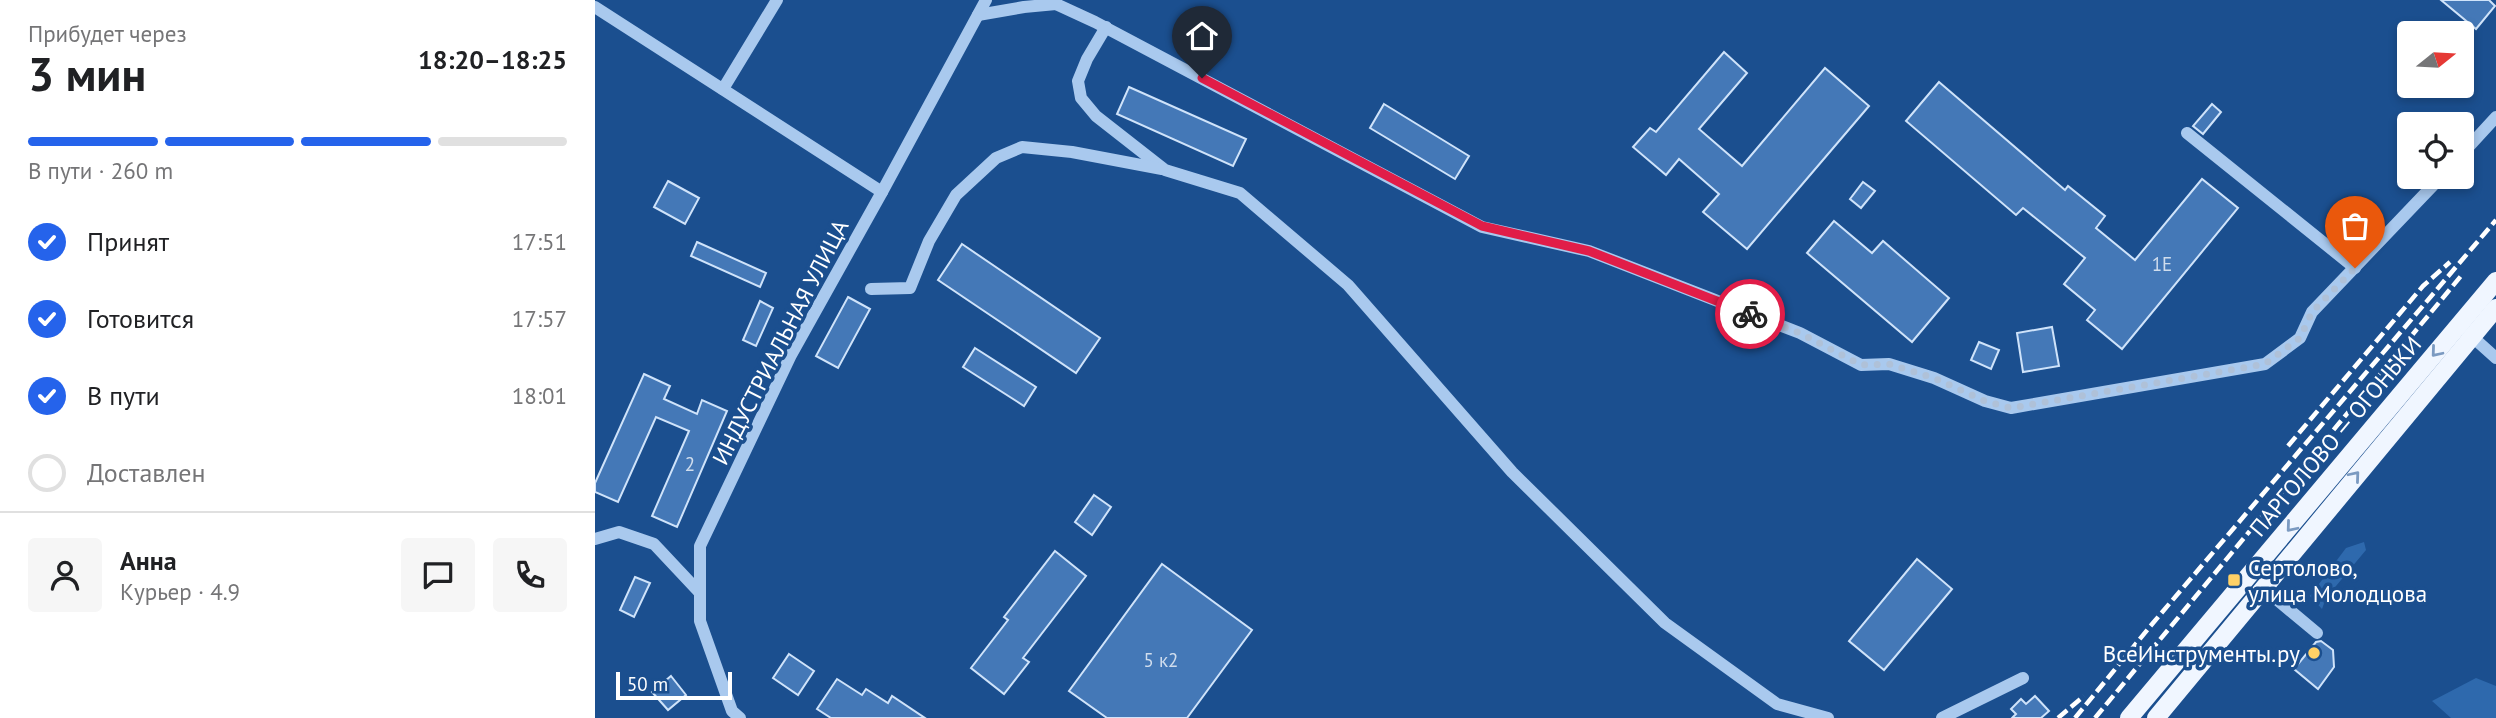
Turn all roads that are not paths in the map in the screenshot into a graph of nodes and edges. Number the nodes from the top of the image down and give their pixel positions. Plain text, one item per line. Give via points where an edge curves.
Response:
1 (777, 0) edge
2 (986, 0) edge
3 (1055, 2) edge
4 (595, 7) edge
5 (978, 15) junction
6 (1106, 27) junction
7 (723, 89) junction
8 (2496, 117) edge
9 (2186, 133) dead end
10 (2474, 140) edge
11 (1165, 170) junction
12 (2430, 189) edge
13 (882, 192) junction
14 (2355, 268) junction
15 (2496, 281) edge
16 (871, 289) dead end
17 (2496, 308) edge
18 (2465, 331) junction
19 (2496, 358) edge
20 (595, 539) edge
21 (2263, 589) junction
22 (700, 593) junction
23 (2317, 633) dead end
24 (2023, 678) dead end
25 (740, 718) edge
26 (1828, 718) edge
27 (1942, 718) edge
28 (2129, 718) edge
29 (2156, 718) edge

1 - 7 street
2 - 5 street, ИНДУСТРИАЛЬНАЯ УЛИЦА
3 - 5 street
3 - 6 street
4 - 7 street
5 - 13 street, ИНДУСТРИАЛЬНАЯ УЛИЦА
6 - 11 street via 1078,81 1081,97 1096,116
6 - 14 street via 1482,226 1589,251 1800,333 1861,365 1889,364 2011,408 2265,364 2300,338 2312,312
7 - 13 street
8 - 10 street
9 - 14 street
11 - 16 street via 1022,147 996,158 956,195 929,241 910,288
11 - 26 street via 1240,193 1348,285 1512,472 1665,623 1777,704
12 - 14 street
13 - 22 street, ИНДУСТРИАЛЬНАЯ УЛИЦА via 791,355 700,546
15 - 18 main road, ПАРГОЛОВО — ОГОНЬКИ
17 - 18 main road, ПАРГОЛОВО — ОГОНЬКИ
18 - 19 street
21 -> 18 main road, ПАРГОЛОВО — ОГОНЬКИ
18 -> 28 main road, ПАРГОЛОВО — ОГОНЬКИ
20 - 22 street via 619,532 654,544
21 - 23 street
21 - 29 main road, ПАРГОЛОВО — ОГОНЬКИ
22 - 25 street, ИНДУСТРИАЛЬНАЯ УЛИЦА via 700,621 732,711
24 - 27 street

